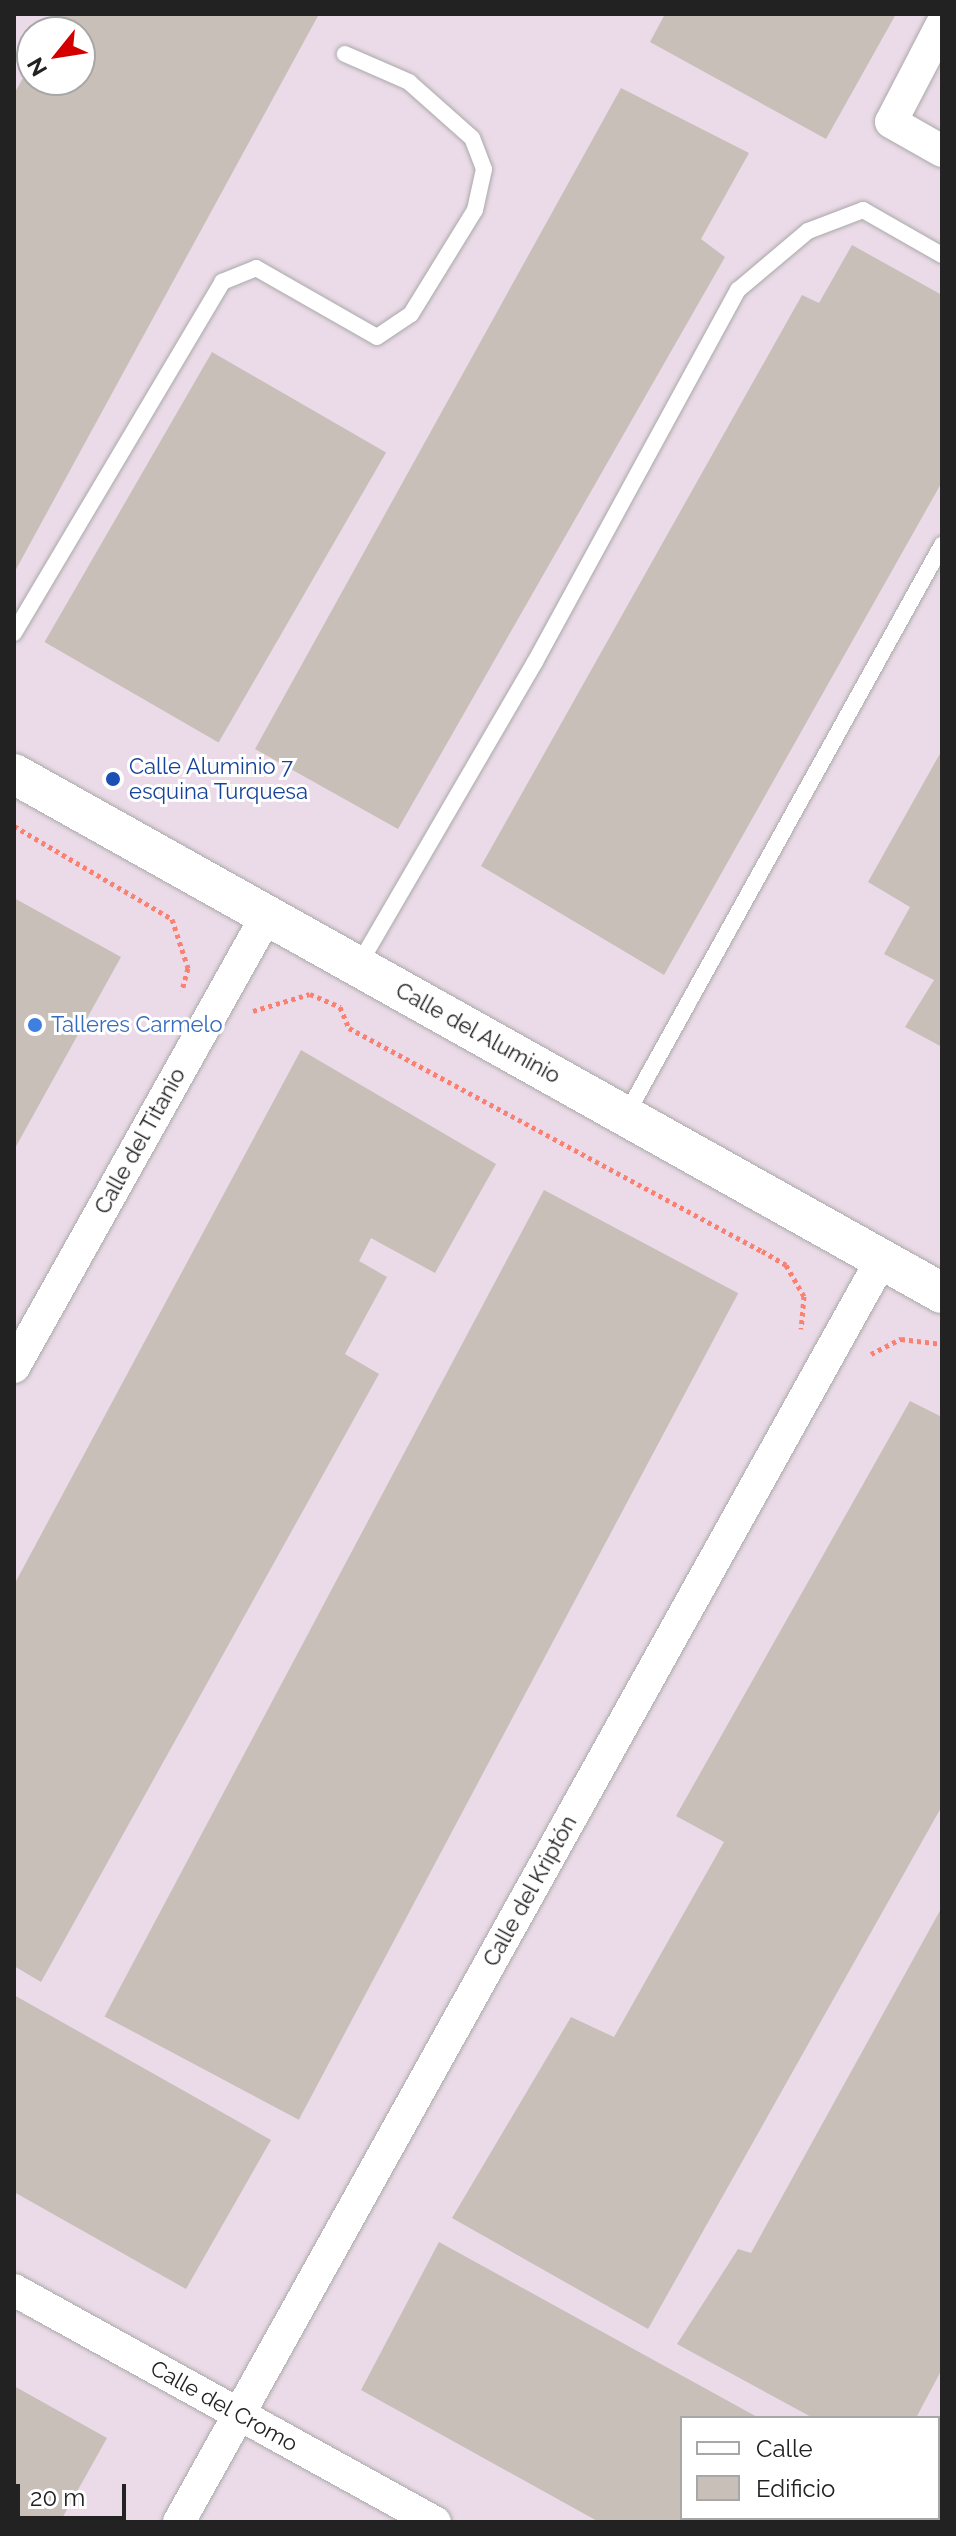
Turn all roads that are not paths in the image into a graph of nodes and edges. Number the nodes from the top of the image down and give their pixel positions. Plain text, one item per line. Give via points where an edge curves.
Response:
1 (942, 24) edge
2 (345, 54) dead end
3 (942, 151) edge
4 (942, 255) edge
5 (942, 545) edge
6 (14, 633) edge
7 (14, 774) edge
8 (267, 915) junction
9 (358, 966) junction
10 (626, 1115) junction
11 (882, 1259) junction
12 (942, 1293) edge
13 (14, 1367) edge
14 (14, 2290) edge
15 (239, 2414) junction
16 (179, 2522) edge
17 (435, 2522) edge

1 - 3 street via 891,122
2 - 6 lane via 409,82 472,138 484,169 475,210 411,314 377,337 256,268 222,282
4 - 9 lane via 863,210 808,231 738,290 535,662
5 - 10 lane
7 - 8 street, Calle del Aluminio
8 - 9 street, Calle del Aluminio
8 - 13 street, Calle del Titanio
9 - 10 street, Calle del Aluminio
10 - 11 street, Calle del Aluminio
11 - 12 street, Calle del Aluminio
11 - 15 street, Calle del Kriptón
14 - 15 street, Calle del Cromo
15 - 16 street, Calle del Kriptón
15 - 17 street, Calle del Cromo

